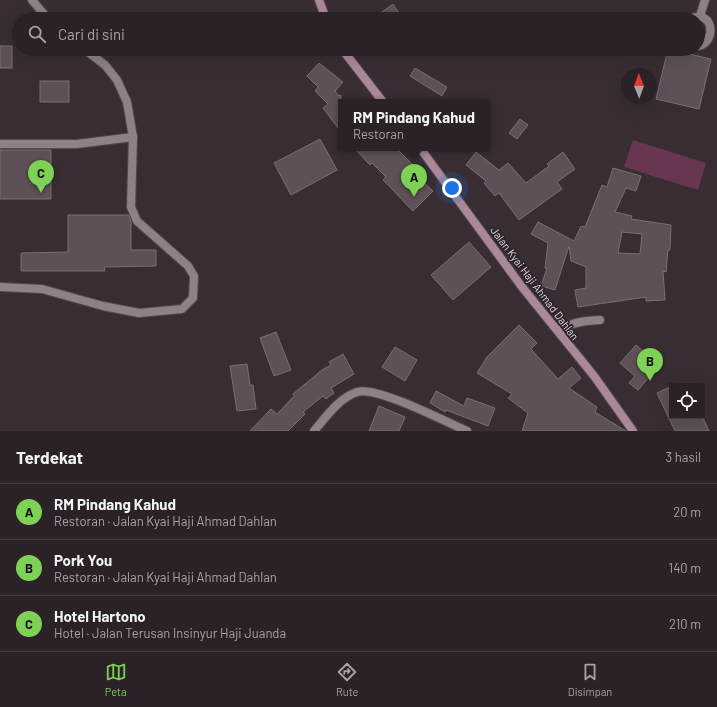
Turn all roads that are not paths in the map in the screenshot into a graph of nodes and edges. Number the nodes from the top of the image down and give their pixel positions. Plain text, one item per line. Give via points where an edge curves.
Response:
1 (32, 0) edge
2 (319, 0) edge
3 (705, 0) edge
4 (42, 12) edge
5 (323, 12) edge
6 (701, 12) edge
7 (705, 19) edge
8 (705, 44) edge
9 (94, 56) edge
10 (347, 56) edge
11 (381, 99) edge
12 (133, 137) junction
13 (0, 144) edge
14 (422, 151) edge
15 (0, 287) edge
16 (600, 320) dead end
17 (558, 331) junction
18 (314, 431) edge
19 (467, 431) edge
20 (633, 431) edge

1 - 4 street
2 - 5 main road
3 - 6 street
7 - 8 street via 714,30
9 - 12 street via 105,64 117,80 127,102
10 - 11 main road
12 - 13 street via 77,144
12 - 15 street via 131,207 137,221 188,266 194,276 193,298 182,309 139,313 102,306 42,289
14 - 17 main road, Jalan Kyai Haji Ahmad Dahlan via 522,287
16 - 17 street via 577,322
17 - 20 main road, Jalan Kyai Haji Ahmad Dahlan
18 - 19 street via 330,412 350,395 359,392 369,392 392,399

